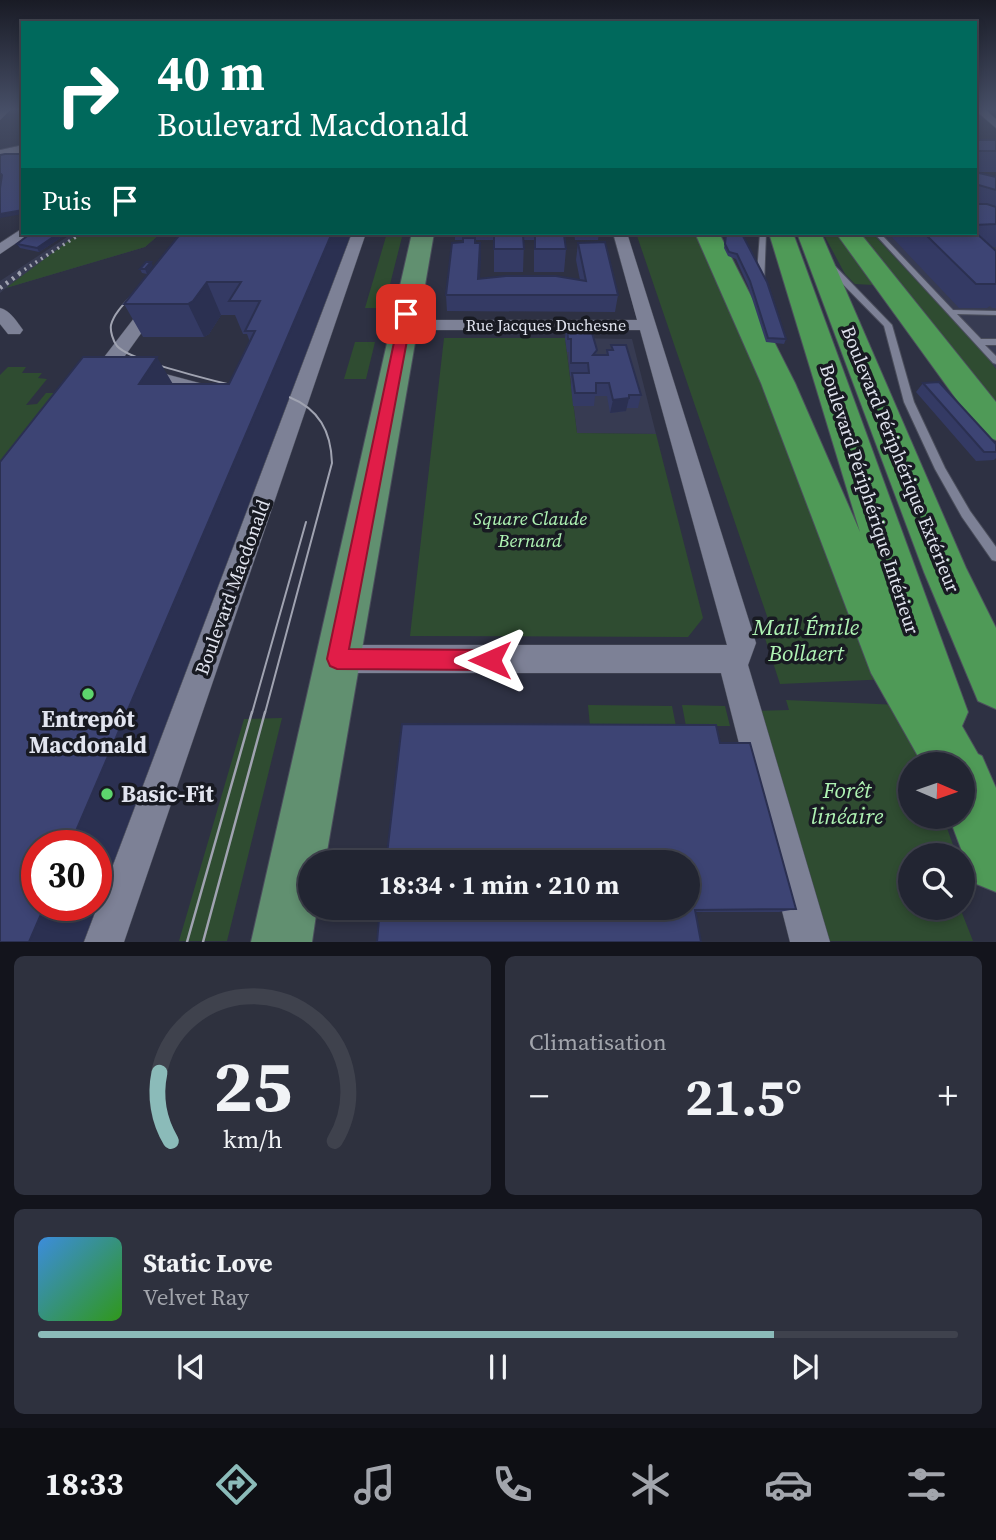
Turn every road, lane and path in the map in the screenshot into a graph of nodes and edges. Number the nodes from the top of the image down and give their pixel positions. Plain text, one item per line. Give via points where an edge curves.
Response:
1 (21, 234) edge
2 (358, 235) edge
3 (423, 235) edge
4 (621, 235) edge
5 (708, 235) edge
6 (879, 235) edge
7 (825, 240) edge
8 (766, 242) edge
9 (0, 250) edge
10 (919, 276) junction
11 (929, 277) dead end
12 (160, 295) edge
13 (750, 299) junction
14 (890, 310) junction
15 (953, 312) junction
16 (0, 313) edge
17 (996, 313) edge
18 (404, 325) junction
19 (647, 325) junction
20 (14, 330) dead end
21 (980, 342) junction
22 (996, 342) edge
23 (996, 361) edge
24 (102, 373) junction
25 (224, 396) edge
26 (79, 404) edge
27 (996, 427) edge
28 (996, 556) edge
29 (337, 659) junction
30 (732, 659) junction
31 (996, 683) edge
32 (947, 752) edge
33 (953, 752) edge
34 (975, 809) edge
35 (996, 861) edge
36 (104, 942) edge
37 (281, 942) edge
38 (810, 942) edge

1 - 9 street
2 - 36 street, Boulevard Macdonald via 287,418
3 - 18 main road
4 - 19 street
5 - 13 highway
6 - 10 lane
7 - 14 highway
7 - 31 highway, Boulevard Périphérique Extérieur via 946,572
8 - 13 lane
8 - 33 highway, Boulevard Périphérique Intérieur
10 - 11 lane
10 - 15 lane
12 - 24 street
13 - 32 highway via 888,656
14 - 27 highway
14 - 28 lane via 909,402 940,469
15 - 17 lane
15 - 21 lane
16 - 20 street
18 - 19 street, Rue Jacques Duchesne
18 - 29 main road
19 - 30 street via 742,643
21 - 22 lane
21 - 23 lane
24 - 25 street via 144,374
24 - 26 street
29 - 30 street
29 - 37 main road
30 - 38 street
34 - 35 highway, Boulevard Périphérique Intérieur

